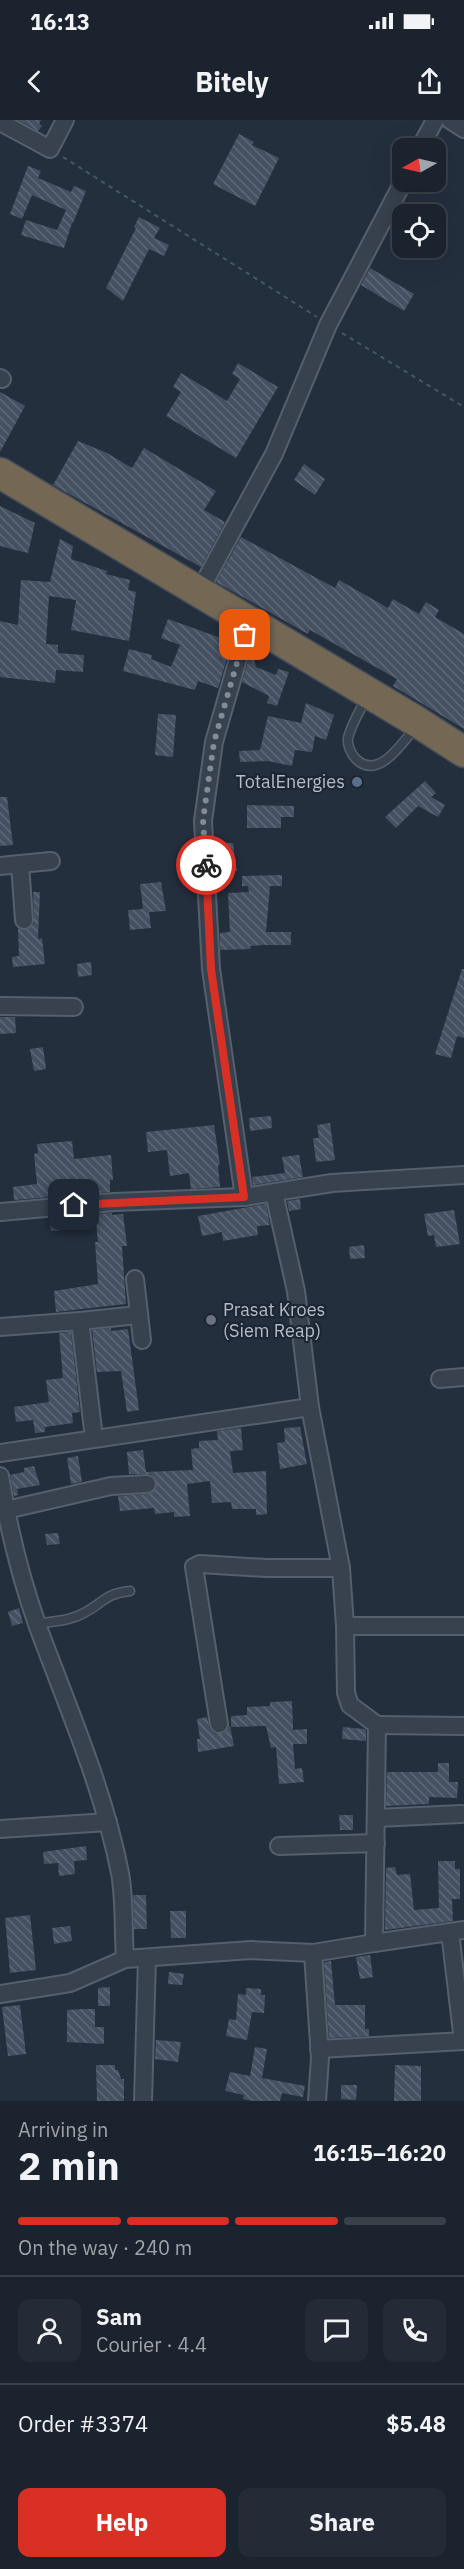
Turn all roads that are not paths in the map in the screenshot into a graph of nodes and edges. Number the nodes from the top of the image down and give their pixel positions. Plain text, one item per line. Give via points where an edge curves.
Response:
1 (65, 120) edge
2 (435, 120) edge
3 (450, 120) edge
4 (0, 122) edge
5 (464, 129) edge
6 (425, 138) edge
7 (398, 192) edge
8 (0, 473) edge
9 (199, 592) junction
10 (249, 621) junction
11 (368, 693) junction
12 (419, 723) junction
13 (464, 752) edge
14 (51, 861) dead end
15 (20, 864) junction
16 (0, 866) edge
17 (24, 920) dead end
18 (0, 1006) edge
19 (74, 1007) dead end
20 (464, 1175) edge
21 (274, 1193) junction
22 (244, 1197) junction
23 (0, 1212) edge
24 (135, 1279) dead end
25 (138, 1315) junction
26 (80, 1321) junction
27 (0, 1327) edge
28 (142, 1340) dead end
29 (464, 1377) edge
30 (440, 1379) dead end
31 (310, 1407) junction
32 (94, 1438) junction
33 (0, 1453) edge
34 (0, 1476) edge
35 (147, 1484) dead end
36 (6, 1510) junction
37 (340, 1568) junction
38 (130, 1590) dead end
39 (37, 1624) junction
40 (345, 1626) junction
41 (464, 1626) edge
42 (219, 1724) dead end
43 (377, 1725) junction
44 (464, 1726) edge
45 (461, 1814) dead end
46 (376, 1818) junction
47 (108, 1821) junction
48 (0, 1829) edge
49 (376, 1843) junction
50 (279, 1846) dead end
51 (457, 1931) edge
52 (374, 1943) junction
53 (313, 1953) junction
54 (147, 1958) junction
55 (125, 1959) junction
56 (0, 1994) edge
57 (463, 2041) edge
58 (319, 2049) junction
59 (143, 2101) edge
60 (317, 2101) edge

1 - 4 street via 50,149
2 - 6 street
3 - 5 street
7 - 9 street via 328,325 274,454
8 - 9 highway
9 - 10 highway
10 - 11 highway
10 - 22 street via 214,742 203,820 211,969
11 - 12 highway
11 - 12 lane via 348,738 354,758 361,763 370,766 389,758
12 - 13 highway
14 - 15 street
15 - 16 street
15 - 17 street
18 - 19 street
20 - 21 street via 332,1183
21 - 22 street
21 - 31 street via 296,1291
22 - 23 street
24 - 25 street
25 - 26 street
25 - 28 street
26 - 27 street
26 - 32 street
29 - 30 street
31 - 32 street
31 - 37 street
32 - 33 street
34 - 36 street
35 - 36 street via 111,1486
36 - 39 street
37 - 40 street
37 - 42 street via 200,1564 194,1567
38 - 39 lane via 112,1593 70,1619
39 - 47 street
40 - 41 street
40 - 43 street via 346,1693 350,1705
43 - 44 street
43 - 46 street
45 - 46 street
46 - 49 street
47 - 48 street
47 - 55 street via 120,1876
49 - 50 street
49 - 52 street
51 - 52 street
51 - 57 street
52 - 53 street
53 - 54 street via 251,1950
53 - 58 street
54 - 55 street
54 - 59 street
55 - 56 street via 70,1983
57 - 58 street
58 - 60 street

